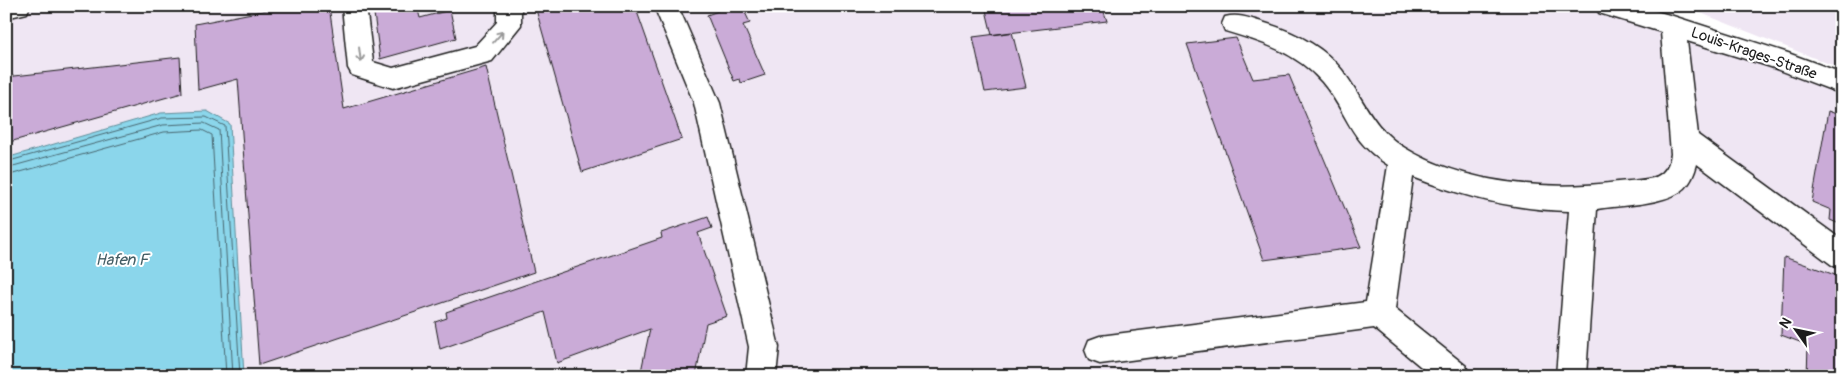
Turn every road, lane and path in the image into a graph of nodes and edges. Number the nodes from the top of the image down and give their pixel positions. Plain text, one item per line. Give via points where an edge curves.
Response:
1 (18, 6) edge
2 (354, 6) edge
3 (509, 6) edge
4 (666, 6) edge
5 (1608, 6) edge
6 (6, 8) edge
7 (1234, 24) dead end
8 (1673, 25) junction
9 (1842, 84) edge
10 (1685, 140) junction
11 (1402, 160) junction
12 (1584, 198) junction
13 (1842, 256) edge
14 (1379, 314) junction
15 (1100, 350) dead end
16 (762, 376) edge
17 (1455, 376) edge
18 (1571, 376) edge

1 - 6 street
2 -> 3 street via 361,68 393,78 484,54 508,25
4 - 16 street via 707,103 764,347
5 - 8 street, Louis-Krages-Straße
7 - 11 street via 1260,29 1305,52 1340,86 1378,145
8 - 9 street, Louis-Krages-Straße
8 - 10 street
10 - 12 street via 1686,159 1681,173 1670,185 1652,191
10 - 13 street
11 - 12 street via 1447,178 1507,194 1569,200
11 - 14 street
12 - 18 street
14 - 15 street
14 - 17 street

